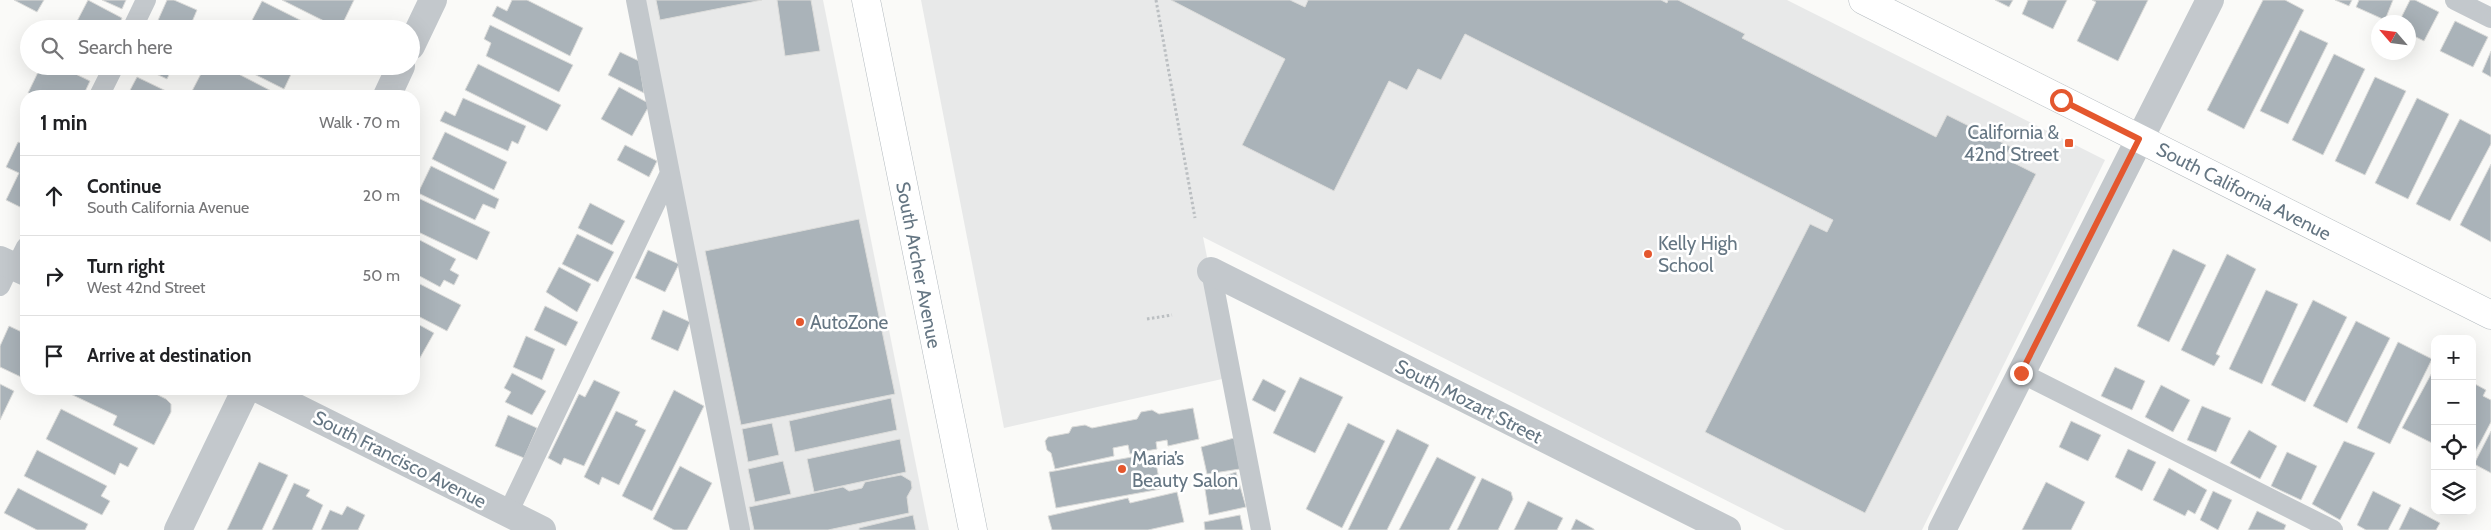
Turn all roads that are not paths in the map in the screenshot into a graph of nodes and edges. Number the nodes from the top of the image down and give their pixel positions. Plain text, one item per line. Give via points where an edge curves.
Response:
1 (146, 0) edge
2 (433, 0) edge
3 (636, 0) edge
4 (866, 0) edge
5 (1863, 0) edge
6 (2210, 0) edge
7 (2456, 0) edge
8 (2491, 18) edge
9 (136, 20) edge
10 (420, 27) edge
11 (110, 75) edge
12 (397, 75) edge
13 (102, 90) edge
14 (390, 90) edge
15 (2139, 139) junction
16 (670, 173) junction
17 (1211, 271) joint
18 (2491, 316) edge
19 (2021, 373) junction
20 (243, 395) edge
21 (271, 395) edge
22 (508, 513) junction
23 (178, 530) edge
24 (542, 530) edge
25 (740, 530) edge
26 (973, 530) edge
27 (1261, 530) edge
28 (1727, 530) edge
29 (1942, 530) edge
30 (2333, 530) edge

1 - 9 lane
2 - 10 street
3 - 16 lane
4 - 26 main road, South Archer Avenue
5 - 15 main road, South California Avenue
6 - 15 street
7 - 8 lane
11 - 13 lane
12 - 14 street
15 - 18 main road, South California Avenue
15 - 19 street
16 - 22 lane
16 - 25 lane
17 - 27 lane
17 - 28 street, South Mozart Street
19 - 29 street
19 - 30 lane
20 - 23 street
21 - 22 street, South Francisco Avenue
22 - 24 street, South Francisco Avenue

